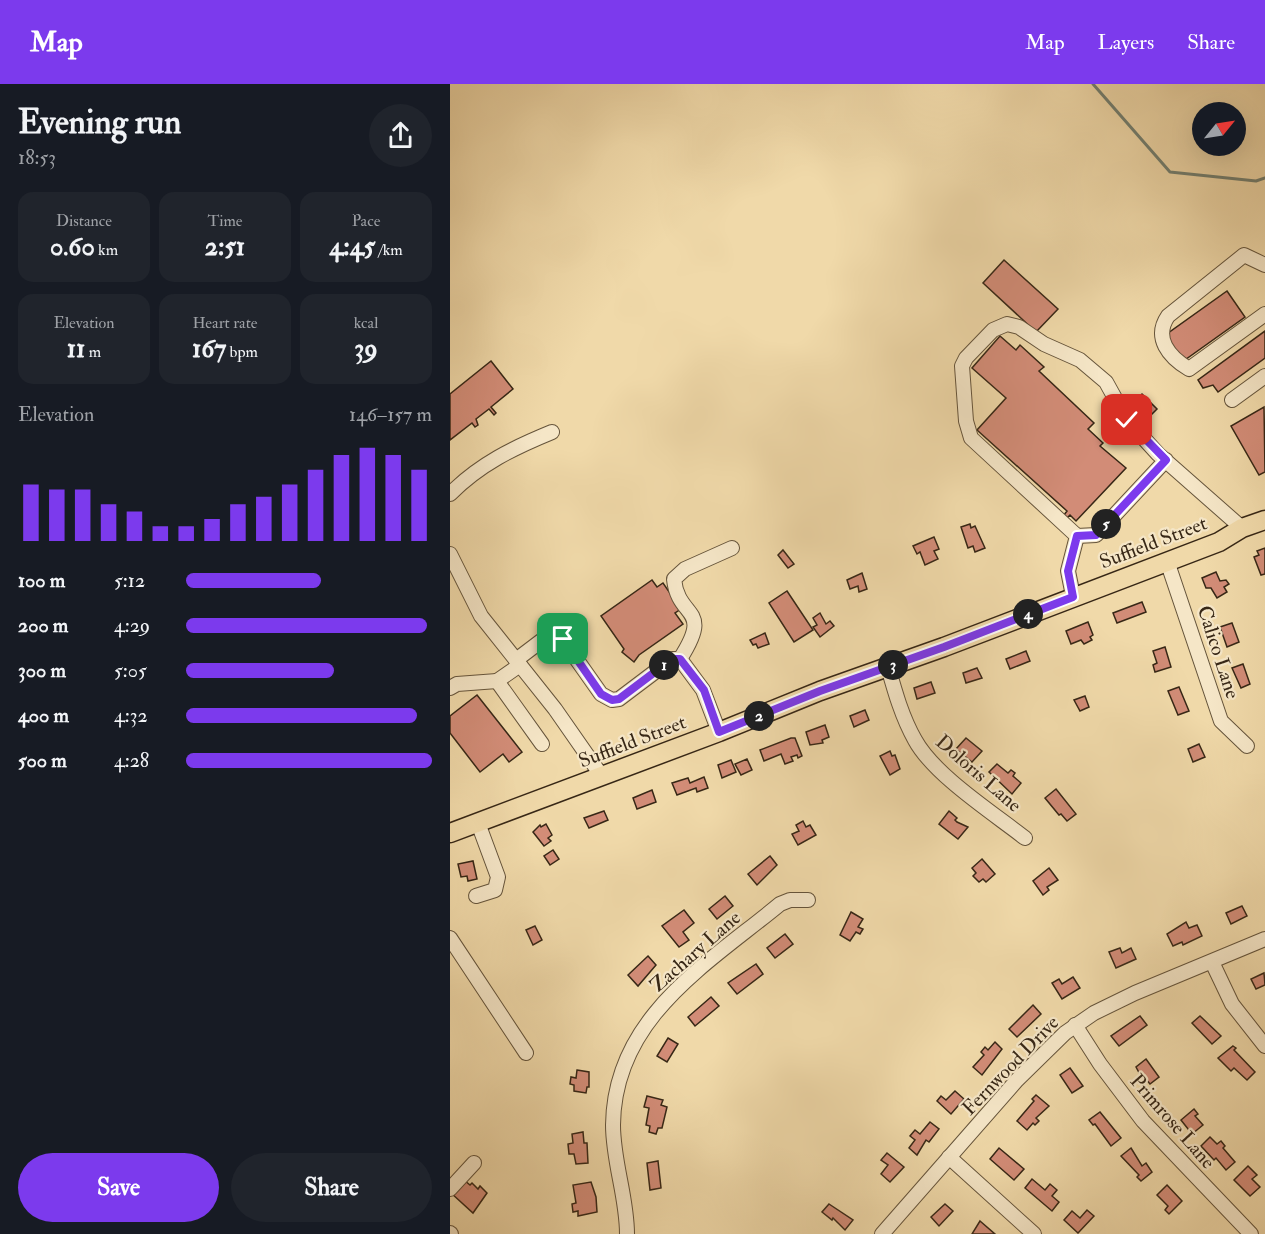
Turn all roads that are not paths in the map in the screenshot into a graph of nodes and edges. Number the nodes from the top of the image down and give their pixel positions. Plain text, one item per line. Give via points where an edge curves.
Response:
1 (1265, 265) edge
2 (1265, 314) edge
3 (1265, 376) edge
4 (1232, 400) dead end
5 (552, 432) dead end
6 (1166, 460) junction
7 (450, 494) edge
8 (1265, 520) edge
9 (1242, 528) junction
10 (1077, 536) junction
11 (732, 548) dead end
12 (450, 554) edge
13 (1167, 561) junction
14 (1073, 597) junction
15 (680, 659) junction
16 (518, 662) junction
17 (888, 667) junction
18 (497, 681) junction
19 (450, 688) edge
20 (719, 732) junction
21 (542, 744) dead end
22 (1247, 746) dead end
23 (601, 775) junction
24 (478, 823) junction
25 (450, 833) edge
26 (1025, 838) dead end
27 (476, 896) dead end
28 (808, 900) dead end
29 (450, 938) edge
30 (1265, 939) edge
31 (1212, 962) junction
32 (1075, 1025) junction
33 (1265, 1046) edge
34 (526, 1053) dead end
35 (949, 1157) junction
36 (474, 1163) dead end
37 (450, 1189) edge
38 (627, 1234) edge
39 (882, 1234) edge
40 (1034, 1234) edge
41 (1251, 1234) edge

1 - 2 street via 1244,255 1168,316 1161,326 1161,337 1176,361 1189,369
3 - 4 street
5 - 7 street via 486,464
6 - 9 street
6 - 10 street via 1096,535
6 - 10 street via 1127,420 1106,382 1080,360 1018,327 1007,324 993,330 962,366 971,438
8 - 9 main road, Suffield Street
9 - 13 main road, Suffield Street via 1219,542
10 - 14 street via 1068,571
11 - 15 street via 685,568 674,579 696,630
12 - 16 street via 481,616
13 - 14 main road, Suffield Street
13 - 22 street, Calico Lane via 1221,721
14 - 17 main road, Suffield Street
15 - 16 street via 672,659 619,699 612,700 601,694 558,633 553,632
15 - 20 street via 704,690
16 - 18 street
16 - 23 street
17 - 20 main road, Suffield Street
17 - 26 street, Doloris Lane via 902,715 928,759
18 - 19 street
18 - 21 street
20 - 23 main road, Suffield Street
23 - 24 main road, Suffield Street
24 - 25 main road, Suffield Street
24 - 27 street via 498,878 495,890
28 - 38 street, Zachary Lane via 780,904 672,993 634,1042 619,1081 613,1126
29 - 34 street
30 - 31 street, Fernwood Drive
31 - 32 street, Fernwood Drive via 1135,993
31 - 33 street via 1232,1004
32 - 35 street, Fernwood Drive via 1035,1061
32 - 41 street, Primrose Lane via 1143,1121
35 - 39 street, Fernwood Drive
35 - 40 street
36 - 37 street

